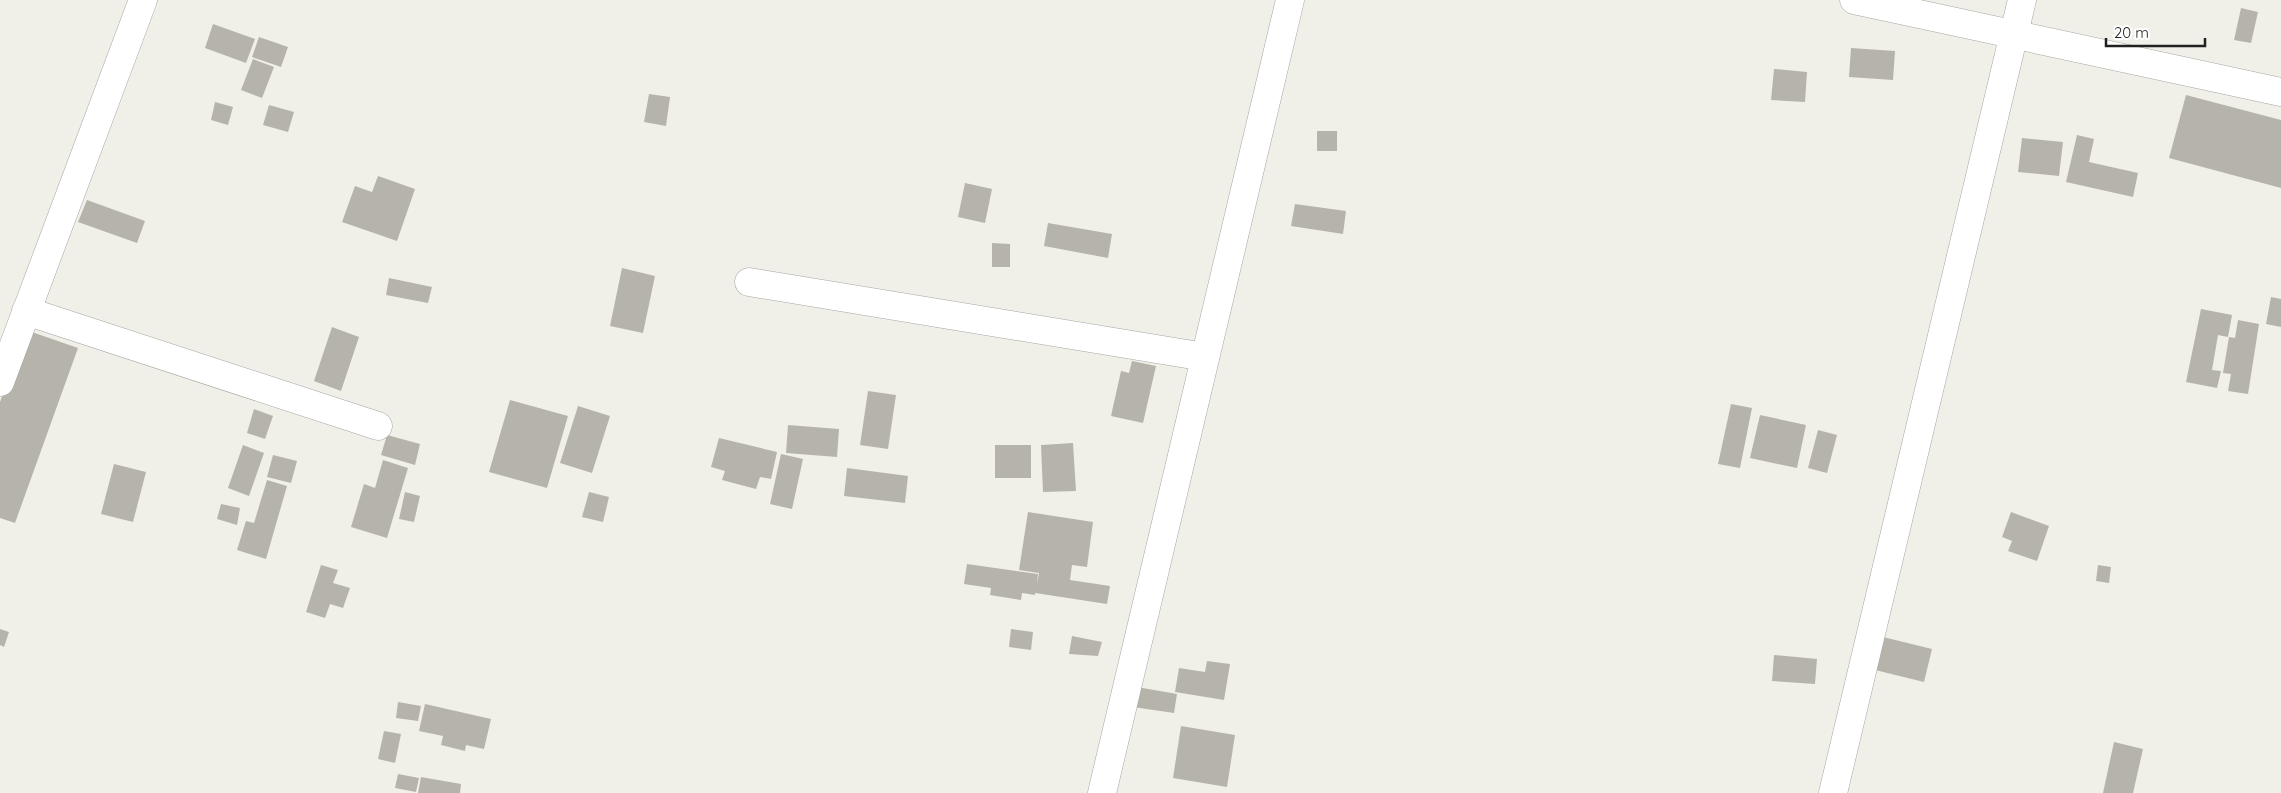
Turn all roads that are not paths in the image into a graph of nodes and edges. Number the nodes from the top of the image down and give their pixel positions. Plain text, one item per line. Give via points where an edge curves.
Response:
1 (143, 0) edge
2 (1290, 0) edge
3 (1854, 0) edge
4 (2022, 0) edge
5 (2014, 34) junction
6 (2281, 92) edge
7 (749, 282) dead end
8 (26, 311) junction
9 (1205, 357) junction
10 (0, 382) edge
11 (378, 426) dead end
12 (1102, 793) edge
13 (1833, 793) edge

1 - 8 street
2 - 9 street
3 - 5 street
4 - 5 street
5 - 6 street
5 - 13 street
7 - 9 street
8 - 10 street
8 - 11 street
9 - 12 street

